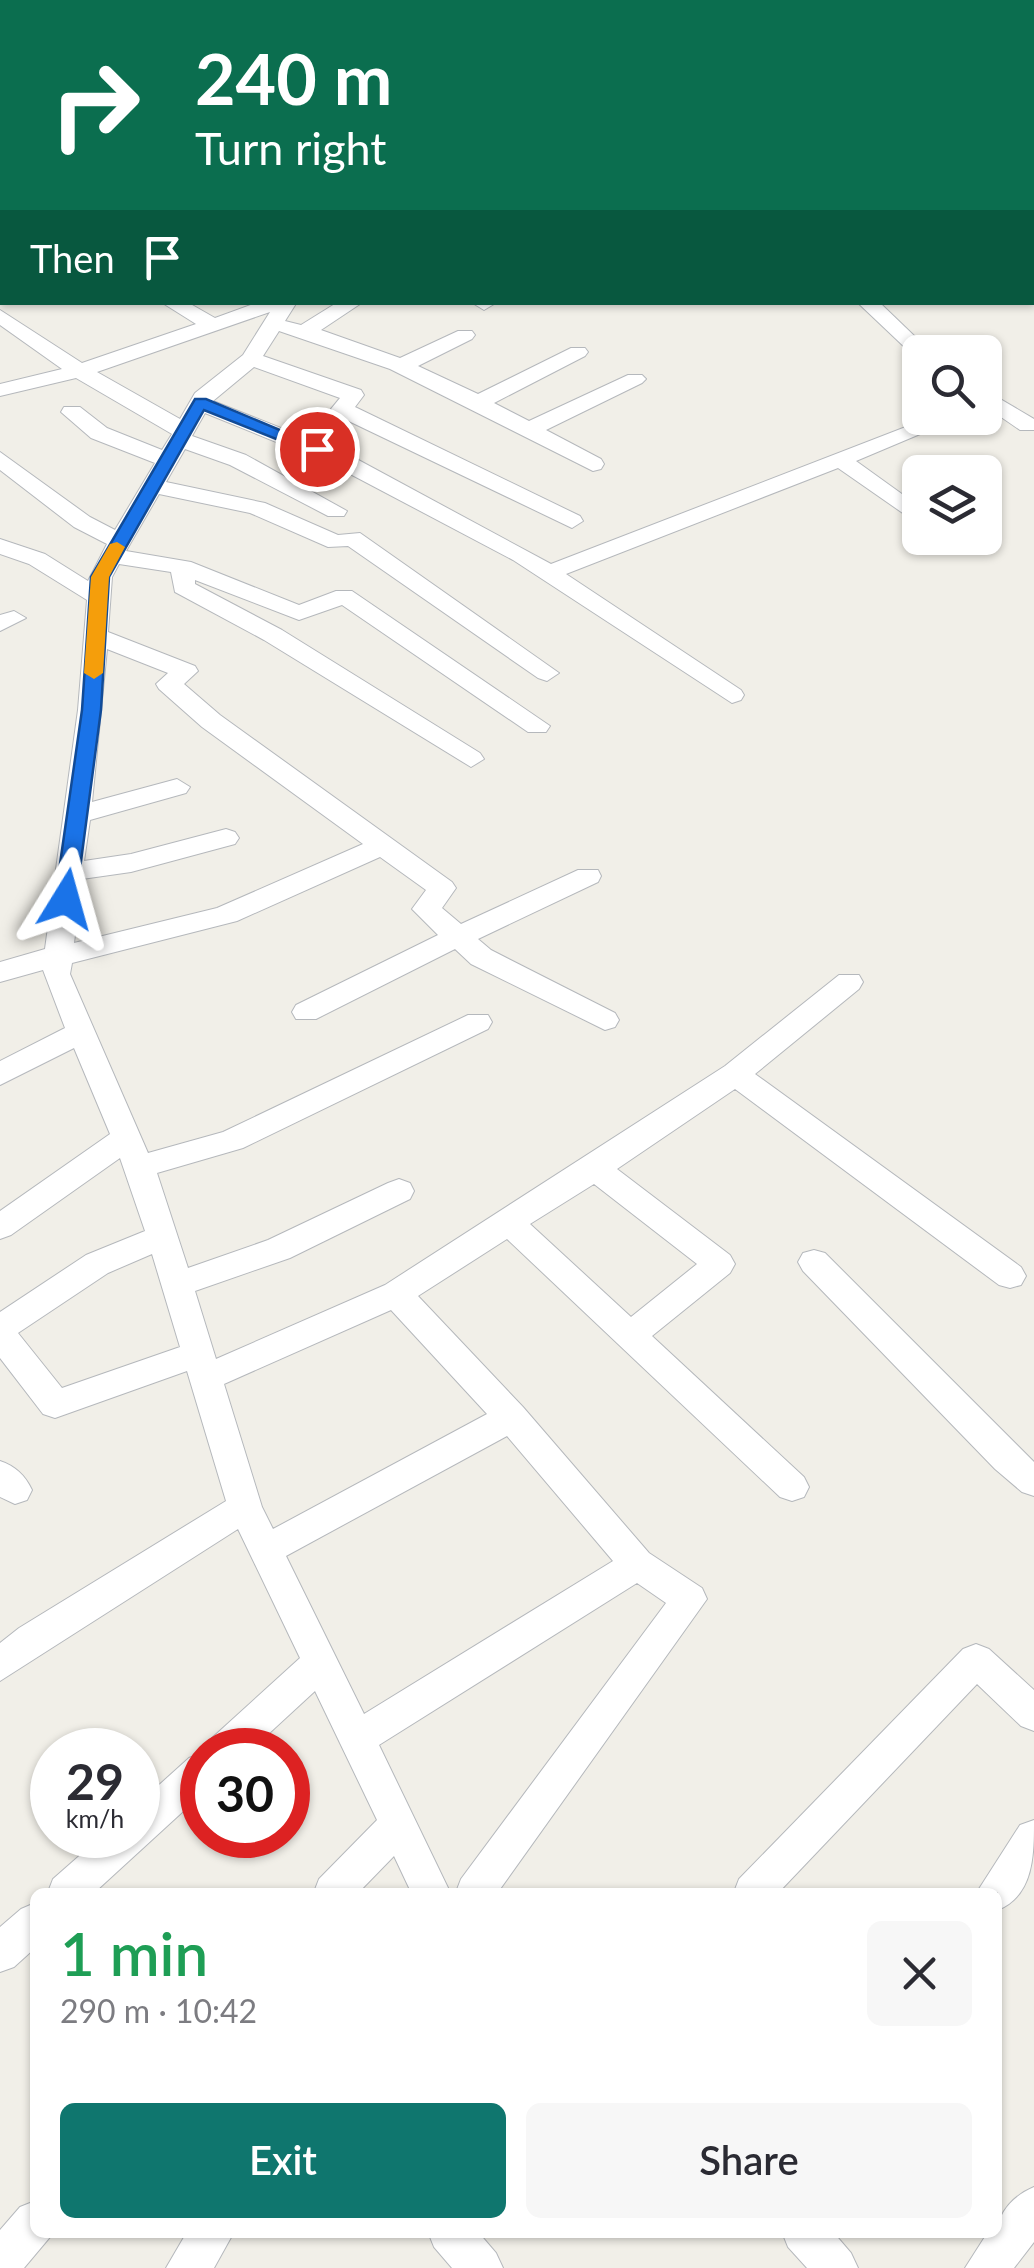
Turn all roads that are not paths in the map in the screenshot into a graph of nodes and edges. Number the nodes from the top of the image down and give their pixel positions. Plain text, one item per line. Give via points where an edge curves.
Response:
1 (176, 305) edge
2 (348, 305) edge
3 (871, 305) edge
4 (280, 310) edge
5 (0, 316) edge
6 (211, 324) junction
7 (306, 330) junction
8 (464, 335) dead end
9 (903, 335) edge
10 (578, 352) dead end
11 (251, 359) junction
12 (403, 365) junction
13 (78, 372) junction
14 (635, 379) dead end
15 (0, 390) edge
16 (200, 403) junction
17 (477, 404) junction
18 (1002, 409) edge
19 (72, 412) dead end
20 (1028, 425) dead end
21 (528, 430) junction
22 (903, 435) edge
23 (170, 454) junction
24 (0, 459) edge
25 (839, 459) junction
26 (593, 464) dead end
27 (902, 505) edge
28 (336, 511) dead end
29 (572, 521) dead end
30 (0, 546) edge
31 (116, 549) junction
32 (183, 567) junction
33 (549, 573) junction
34 (99, 598) junction
35 (96, 636) junction
36 (547, 673) dead end
37 (732, 694) dead end
38 (537, 726) dead end
39 (471, 759) dead end
40 (177, 787) dead end
41 (77, 815) junction
42 (226, 838) dead end
43 (382, 845) junction
44 (69, 872) junction
45 (588, 876) dead end
46 (459, 938) junction
47 (58, 953) junction
48 (0, 972) edge
49 (849, 982) dead end
50 (306, 1012) dead end
51 (604, 1020) dead end
52 (478, 1022) dead end
53 (81, 1032) junction
54 (0, 1074) edge
55 (735, 1074) junction
56 (132, 1152) junction
57 (595, 1168) junction
58 (399, 1191) dead end
59 (508, 1223) junction
60 (0, 1227) edge
61 (162, 1236) junction
62 (814, 1262) dead end
63 (1010, 1276) dead end
64 (177, 1284) junction
65 (396, 1294) junction
66 (0, 1331) edge
67 (628, 1337) junction
68 (202, 1366) junction
69 (511, 1417) junction
70 (1034, 1482) edge
71 (792, 1487) dead end
72 (245, 1507) junction
73 (266, 1550) junction
74 (637, 1564) junction
75 (320, 1663) junction
76 (0, 1664) edge
77 (1034, 1714) edge
78 (248, 1728) edge
79 (358, 1739) junction
80 (180, 1790) edge
81 (160, 1809) edge
82 (398, 1824) junction
83 (1034, 1838) edge
84 (105, 1858) edge
85 (71, 1888) edge
86 (337, 1888) edge
87 (429, 1888) edge
88 (478, 1888) edge
89 (757, 1888) edge
90 (999, 1888) edge
91 (30, 1927) edge
92 (0, 1954) edge
93 (1034, 2208) edge
94 (30, 2228) edge
95 (209, 2238) edge
96 (454, 2238) edge
97 (809, 2238) edge
98 (0, 2263) edge
99 (188, 2268) edge
100 (481, 2268) edge
101 (836, 2268) edge
102 (987, 2268) edge

1 - 6 street
2 - 7 street
3 - 9 street
4 - 6 street
4 - 7 street
4 - 11 street
5 - 13 street
6 - 13 street
7 - 12 street
8 - 12 street
10 - 17 street
11 - 16 street
11 - 29 street via 353,394 342,409
12 - 17 street
13 - 15 street
13 - 23 street via 165,418
14 - 21 street
16 - 23 street
16 - 33 street via 343,461
17 - 21 street
18 - 20 street
19 - 23 street via 100,433
21 - 26 street
22 - 25 street
23 - 28 street via 238,460
23 - 31 street
23 - 36 street via 257,508 336,542 352,538
24 - 31 street
25 - 27 street
25 - 33 street
30 - 34 street via 38,560
31 - 32 street
31 - 34 street via 100,577
32 - 38 street via 299,613 344,596
32 - 39 street via 182,588 273,635
33 - 37 street
34 - 35 street
35 - 41 street
35 - 43 street via 186,671 168,684
40 - 41 street
41 - 44 street
42 - 44 street
43 - 46 street via 442,888 426,909
43 - 47 street via 205,922
44 - 47 street
45 - 46 street
46 - 50 street via 402,960
46 - 51 street via 481,957
47 - 48 street
47 - 53 street via 56,974
49 - 55 street
52 - 56 street via 232,1140
53 - 54 street
53 - 56 street
55 - 57 street
55 - 63 street
56 - 60 street
56 - 61 street
57 - 59 street
57 - 67 street via 720,1264
58 - 64 street via 279,1249
59 - 65 street
59 - 67 street
61 - 64 street
61 - 66 street via 96,1264
62 - 70 street
64 - 68 street
65 - 68 street
65 - 69 street
66 - 68 street via 55,1404
67 - 71 street
68 - 72 street
69 - 73 street
69 - 74 street
72 - 73 street
72 - 76 street
73 - 75 street
74 - 79 street
74 - 88 street via 689,1599
75 - 78 street
75 - 79 street
77 - 89 street via 976,1660
79 - 82 street
80 - 81 street
82 - 86 street
82 - 87 street
83 - 90 street
84 - 85 street
91 - 92 street
93 - 102 street
94 - 98 street
95 - 99 street
96 - 100 street
97 - 101 street

